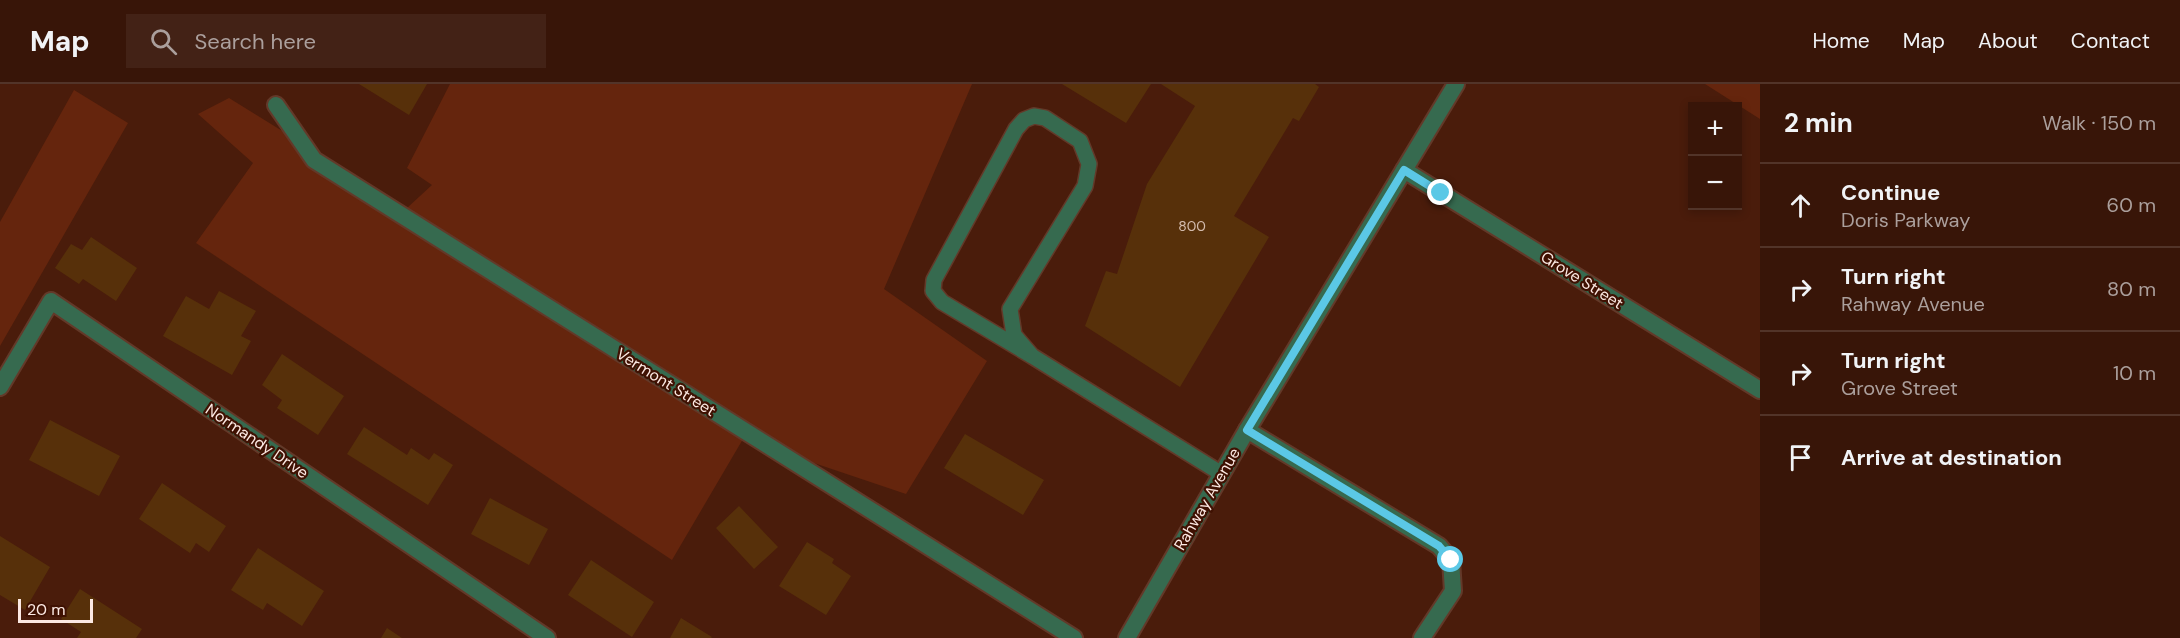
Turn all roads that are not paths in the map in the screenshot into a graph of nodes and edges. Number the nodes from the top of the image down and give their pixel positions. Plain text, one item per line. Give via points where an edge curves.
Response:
1 (1456, 84) edge
2 (276, 105) dead end
3 (1404, 170) junction
4 (1032, 356) junction
5 (0, 387) edge
6 (1760, 390) edge
7 (1247, 430) junction
8 (1222, 474) junction
9 (547, 638) edge
10 (1074, 638) edge
11 (1127, 638) edge
12 (1422, 638) edge

1 - 3 street, Rahway Avenue
2 - 10 street, Vermont Street via 314,160
3 - 6 street, Grove Street
3 - 7 street, Rahway Avenue
4 - 4 lane via 1014,334 1010,309 1084,186 1089,164 1080,141 1045,118 1034,116 1016,129 934,280 933,291 942,302
4 - 8 lane
5 - 9 street, Normandy Drive via 51,300
7 - 8 street, Rahway Avenue
7 - 12 street via 1439,546 1451,560 1452,591
8 - 11 street, Rahway Avenue

